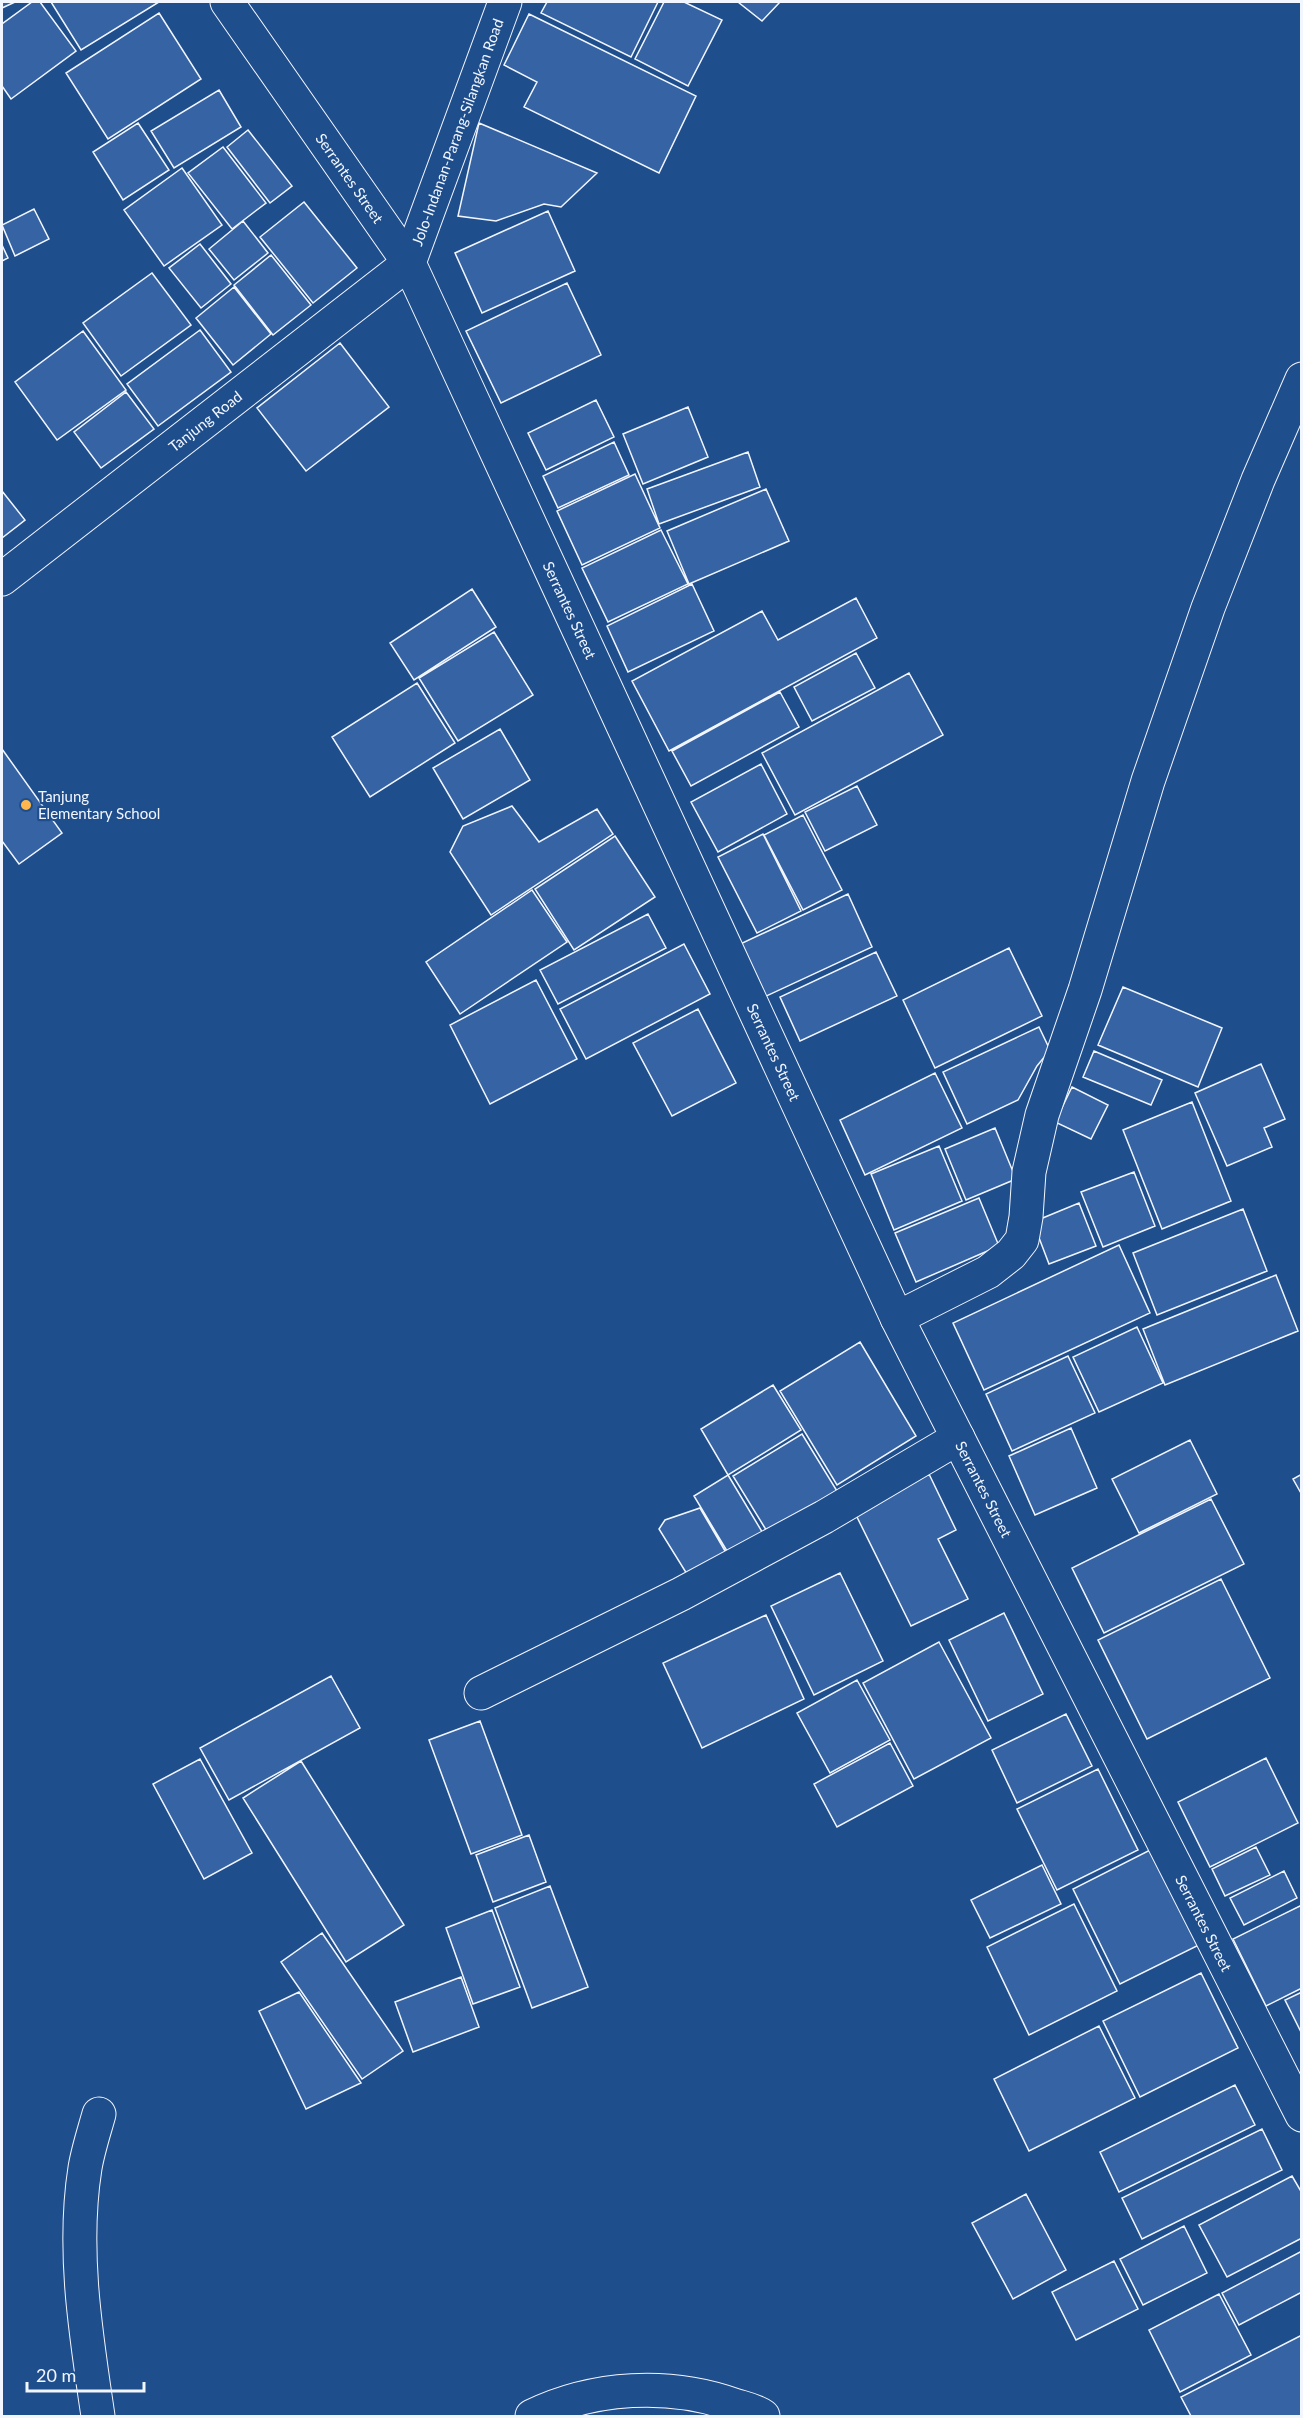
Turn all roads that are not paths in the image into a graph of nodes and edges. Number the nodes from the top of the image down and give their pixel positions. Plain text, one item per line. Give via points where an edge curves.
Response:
1 (227, 2) edge
2 (505, 2) edge
3 (409, 263) junction
4 (1302, 379) edge
5 (2, 579) edge
6 (897, 1318) junction
7 (958, 1438) junction
8 (481, 1694) dead end
9 (99, 2114) dead end
10 (1302, 2115) edge
11 (98, 2416) edge
12 (532, 2416) edge
13 (763, 2416) edge

1 - 3 street, Serrantes Street
2 - 3 street, Jolo-Indanan-Parang-Silangkan Road
3 - 5 street, Tanjung Road
3 - 6 street, Serrantes Street
4 - 6 street via 1212,597 1148,781 1085,990 1042,1115 1029,1172 1022,1240 988,1272
6 - 7 street, Serrantes Street
7 - 8 street via 824,1517 681,1594
7 - 10 street, Serrantes Street
9 - 11 street via 85,2167 80,2219 86,2339
12 - 13 street via 589,2396 668,2390 717,2399

